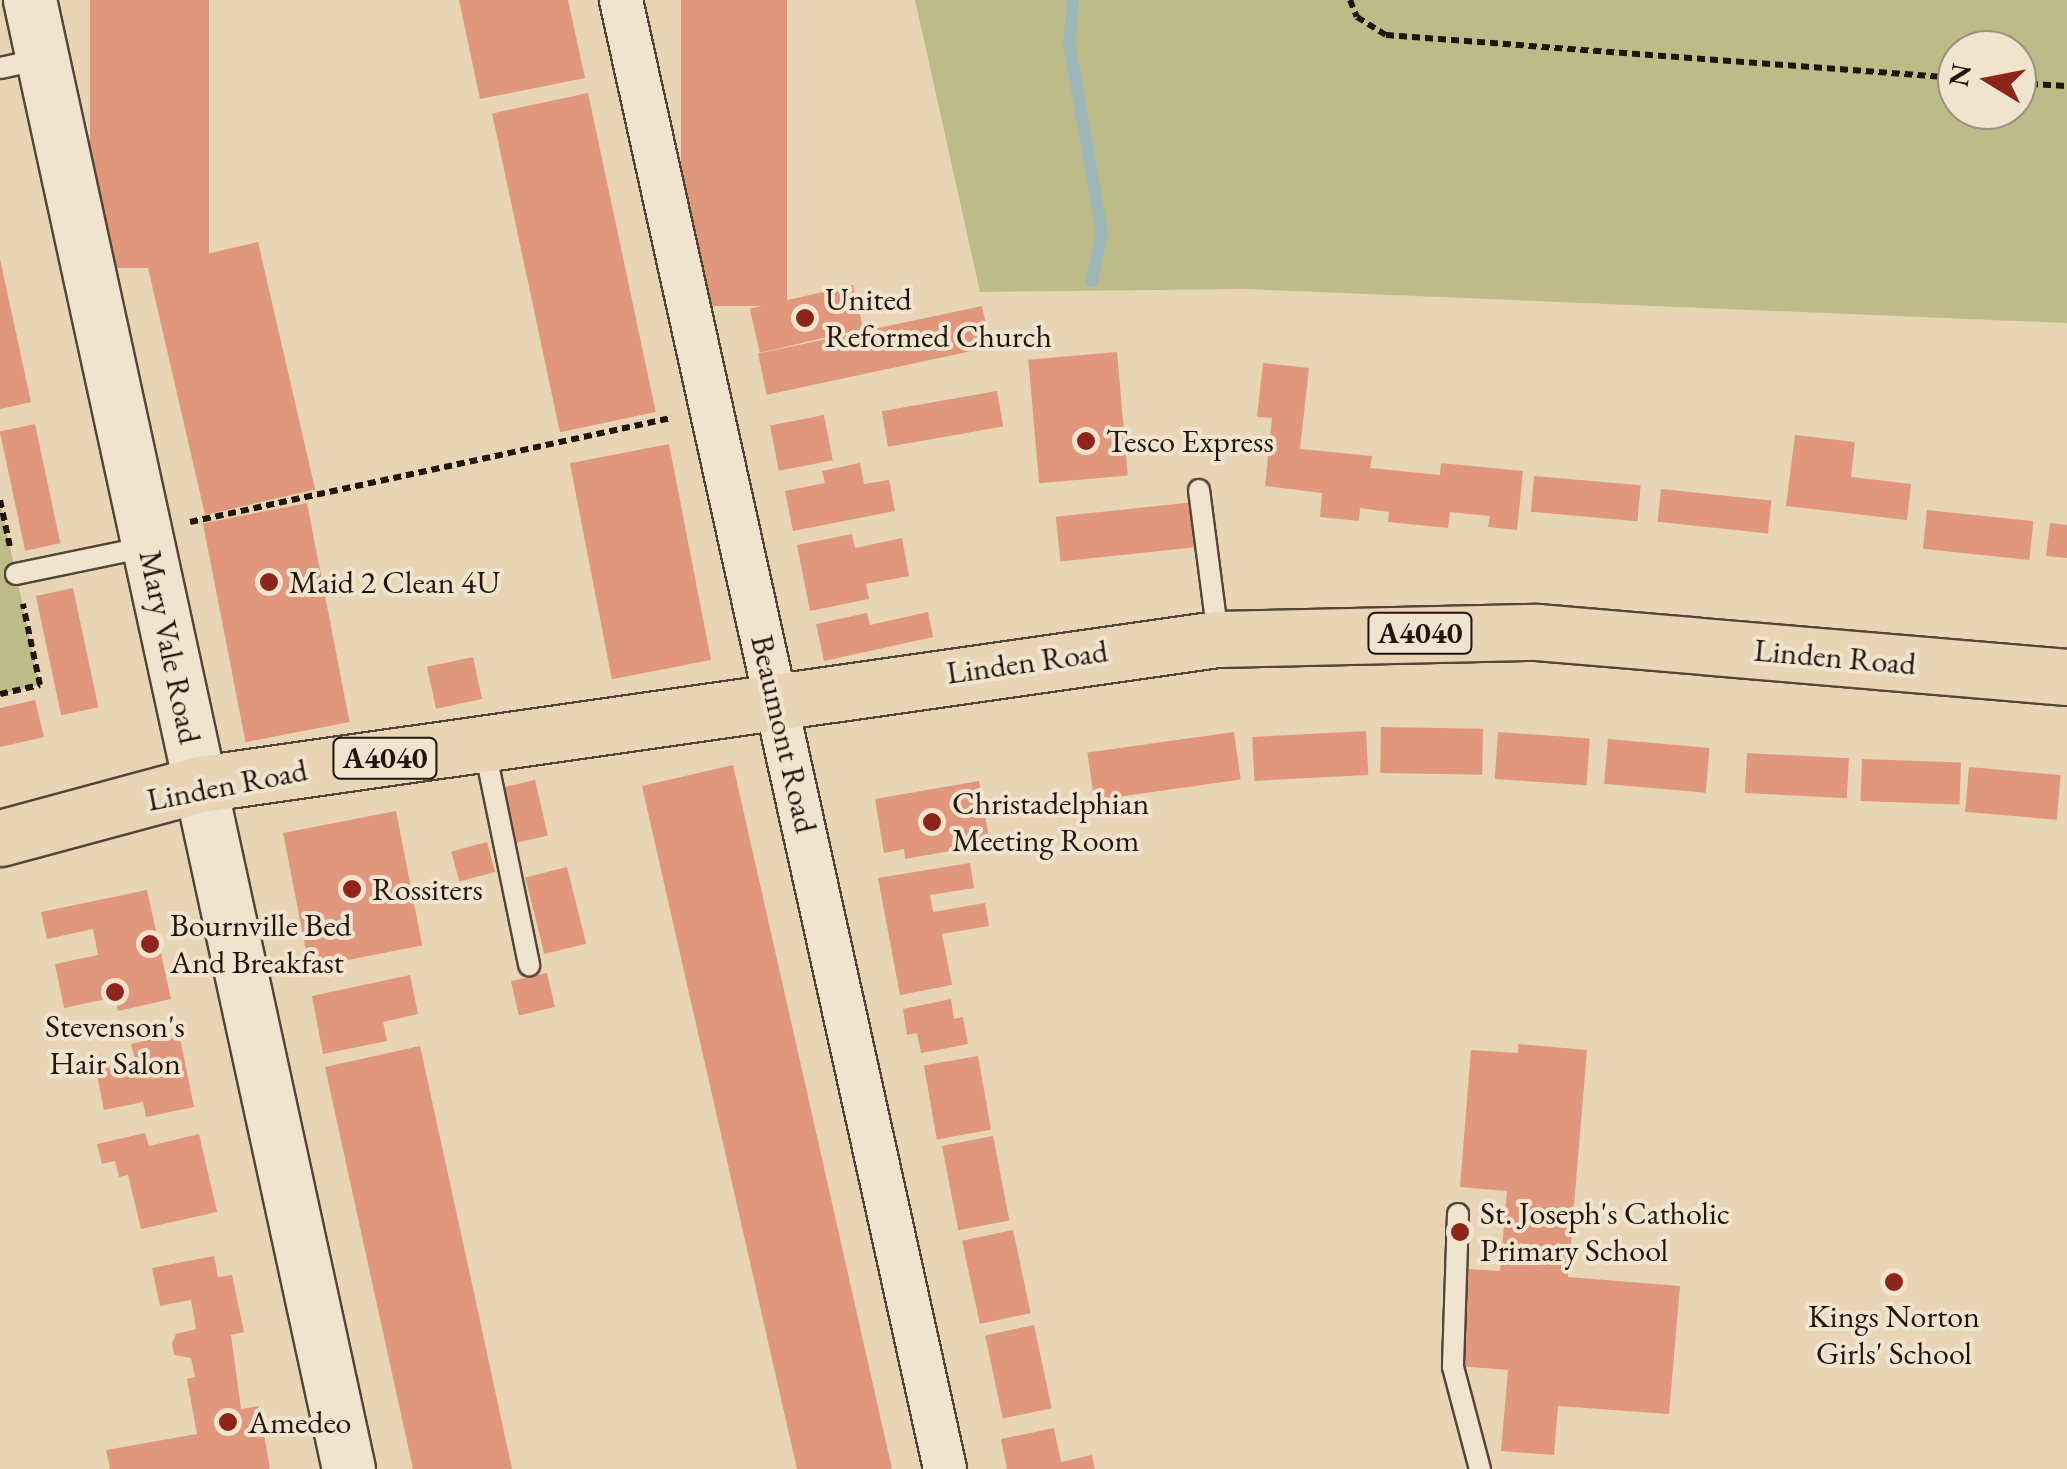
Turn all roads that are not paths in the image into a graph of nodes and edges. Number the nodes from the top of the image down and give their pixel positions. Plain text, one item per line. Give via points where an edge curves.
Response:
1 (30, 0) edge
2 (621, 0) edge
3 (21, 64) edge
4 (1199, 490) dead end
5 (146, 541) junction
6 (16, 574) road end
7 (1218, 639) junction
8 (2067, 677) edge
9 (775, 700) junction
10 (483, 743) junction
11 (200, 784) junction
12 (0, 838) edge
13 (529, 965) dead end
14 (1458, 1214) dead end
15 (349, 1469) edge
16 (945, 1469) edge
17 (1480, 1469) edge

1 - 3 street, Mary Vale Road
2 - 9 street, Beaumont Road
3 - 5 street, Mary Vale Road
4 - 7 lane
5 - 6 lane
5 - 11 street, Mary Vale Road
7 - 8 highway, Linden Road / A4040 via 1537,632
7 - 9 highway, Linden Road / A4040
9 - 10 highway, Linden Road / A4040
9 - 16 street, Beaumont Road
10 - 11 highway, Linden Road / A4040
10 - 13 lane
11 - 12 highway, Linden Road / A4040
11 - 15 street, Mary Vale Road
14 - 17 lane via 1453,1367

